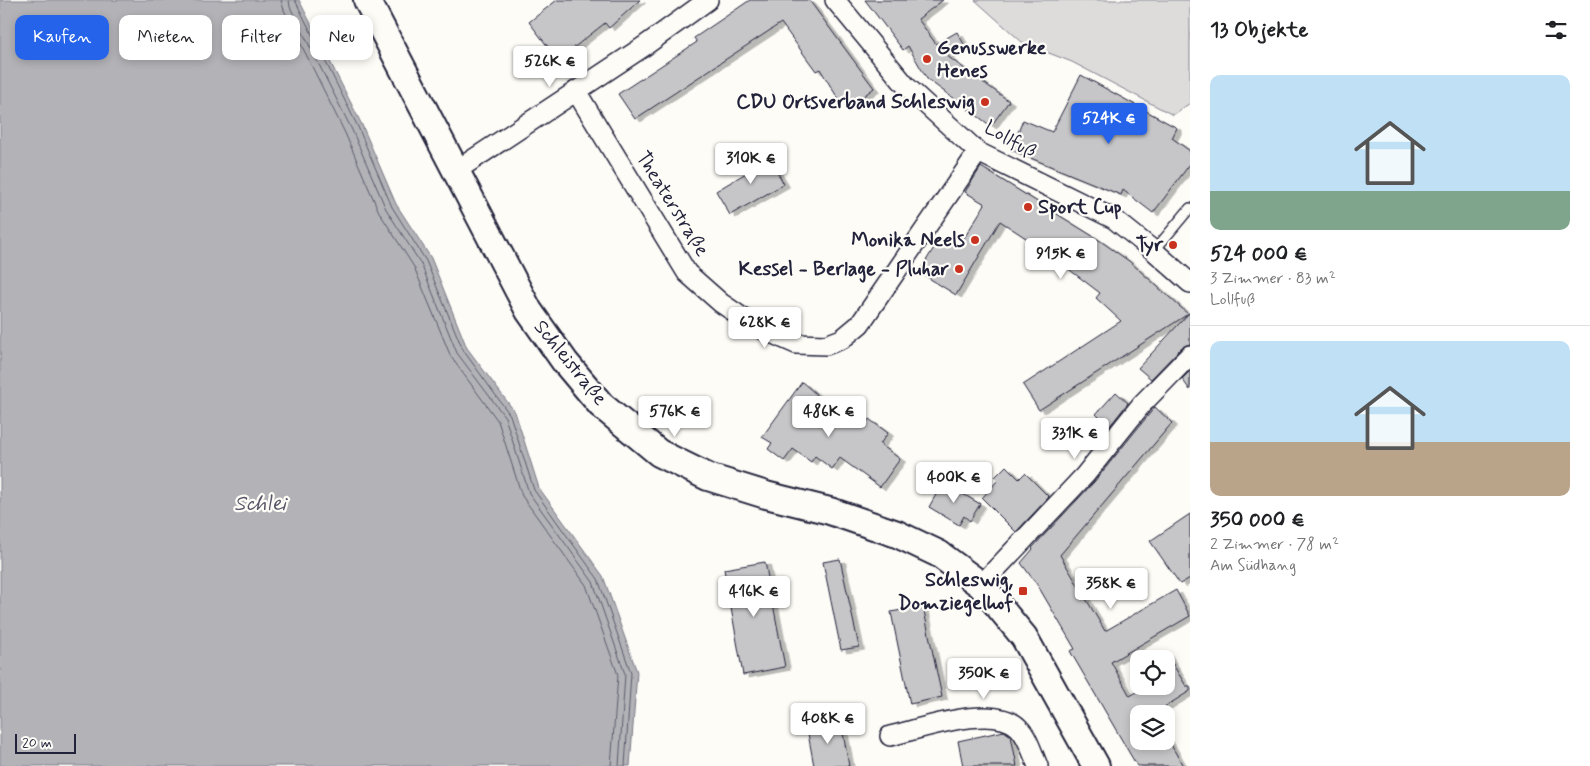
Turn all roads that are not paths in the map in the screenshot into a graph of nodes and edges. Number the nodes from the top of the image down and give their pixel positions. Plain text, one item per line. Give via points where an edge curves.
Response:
1 (367, 0) edge
2 (708, 0) edge
3 (835, 0) edge
4 (576, 91) junction
5 (978, 152) junction
6 (457, 170) junction
7 (1190, 208) edge
8 (1154, 250) junction
9 (1190, 283) edge
10 (1190, 354) edge
11 (981, 585) junction
12 (890, 736) dead end
13 (1038, 766) edge
14 (1096, 766) edge

1 - 6 street, Schleistraße
2 - 4 street
3 - 5 street, Lollfuß via 906,86
4 - 5 street, Theaterstraße via 687,273 754,326 796,344 826,345 842,339 860,324
4 - 6 street
5 - 8 street, Lollfuß via 1114,219
6 - 11 street, Schleistraße via 529,312 600,405 659,453 708,477 830,511 897,534 939,554
7 - 8 lane
8 - 9 street, Lollfuß
10 - 11 street via 1142,404 1085,475
11 - 14 street, Schleistraße via 1024,637
12 - 13 street via 979,716 1004,718 1020,728

